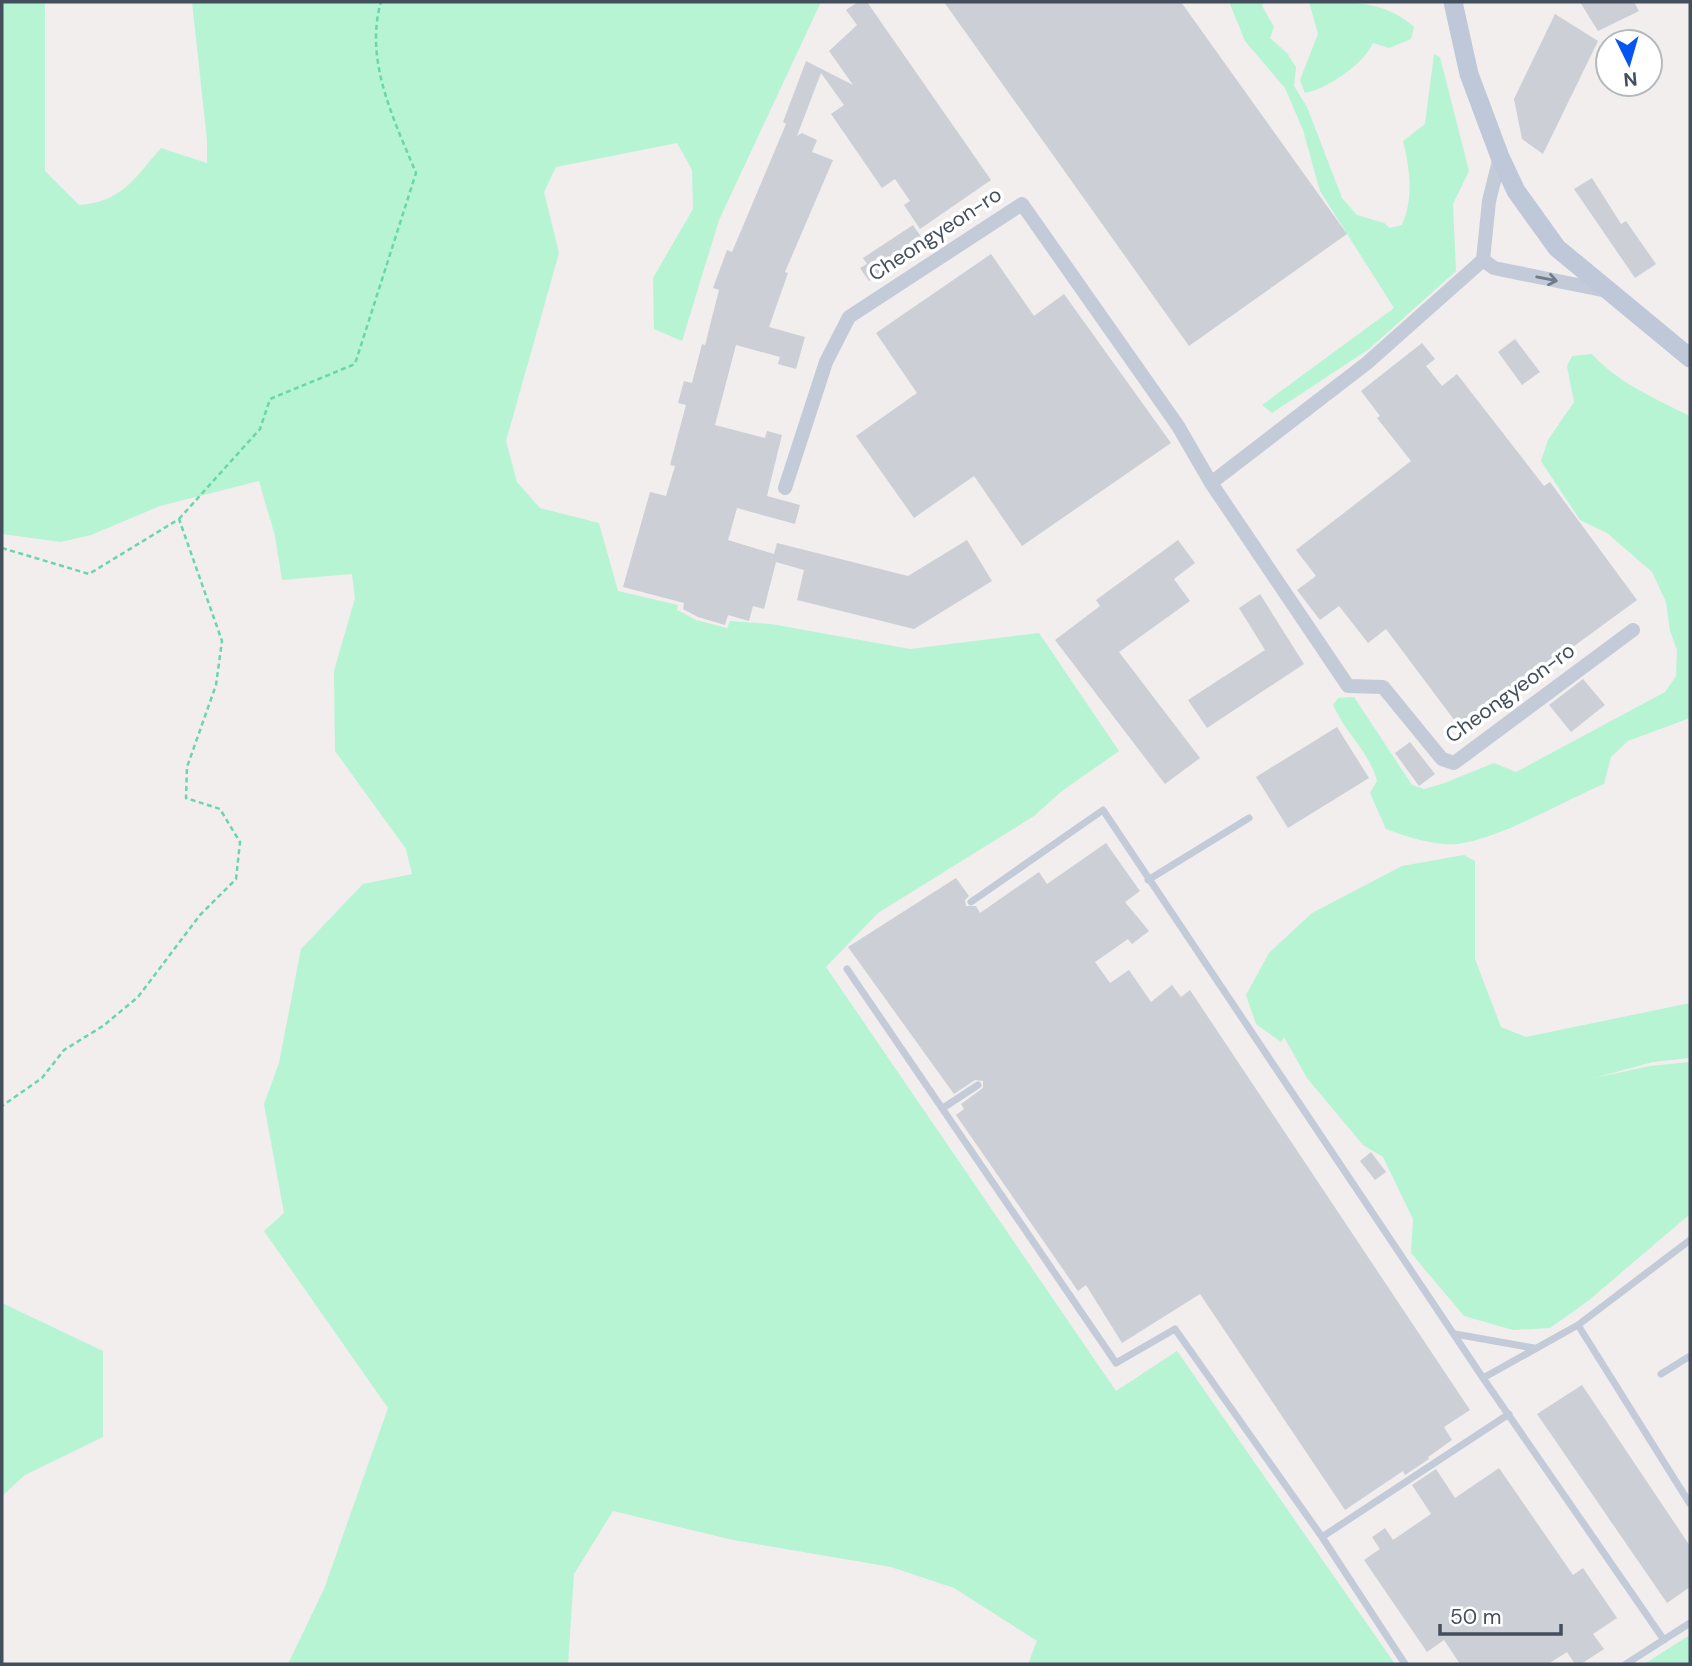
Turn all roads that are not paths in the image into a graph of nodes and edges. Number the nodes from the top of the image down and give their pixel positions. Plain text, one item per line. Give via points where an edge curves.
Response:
1 (1453, 2) edge
2 (1500, 157) junction
3 (1483, 260) junction
4 (1613, 292) junction
5 (1629, 306) junction
6 (1690, 339) edge
7 (1690, 358) edge
8 (1211, 483) junction
9 (785, 488) dead end
10 (1633, 630) dead end
11 (1250, 818) dead end
12 (1148, 880) junction
13 (971, 902) dead end
14 (847, 970) dead end
15 (978, 1085) dead end
16 (943, 1108) junction
17 (1690, 1240) edge
18 (1578, 1325) junction
19 (1455, 1334) junction
20 (1535, 1348) junction
21 (1690, 1356) edge
22 (1661, 1374) dead end
23 (1483, 1377) junction
24 (1509, 1414) junction
25 (1690, 1504) edge
26 (1322, 1536) junction
27 (1690, 1623) edge
28 (1664, 1640) junction
29 (1405, 1664) edge
30 (1626, 1664) edge

1 - 2 main road via 1469,74
2 - 3 street via 1489,201
2 - 4 main road via 1516,191 1557,248
3 -> 4 street via 1494,268
3 - 8 street via 1367,362
4 - 5 main road
5 - 6 main road via 1667,332
5 - 7 main road
8 - 9 street, Cheongyeon-ro via 1178,426 1022,204 849,317 826,362
8 - 10 street, Cheongyeon-ro via 1348,686 1383,687 1442,759 1454,763
11 - 12 lane
12 - 13 lane via 1103,810
12 - 19 lane
14 - 16 lane
15 - 16 lane
16 - 26 lane via 1116,1363 1175,1329
17 - 18 lane
18 - 20 lane
18 - 25 lane
19 - 20 lane
19 - 23 lane
20 - 23 lane
21 - 22 lane
23 - 24 lane
24 - 26 lane
24 - 28 lane
26 - 29 lane
27 - 28 lane
28 - 30 lane

